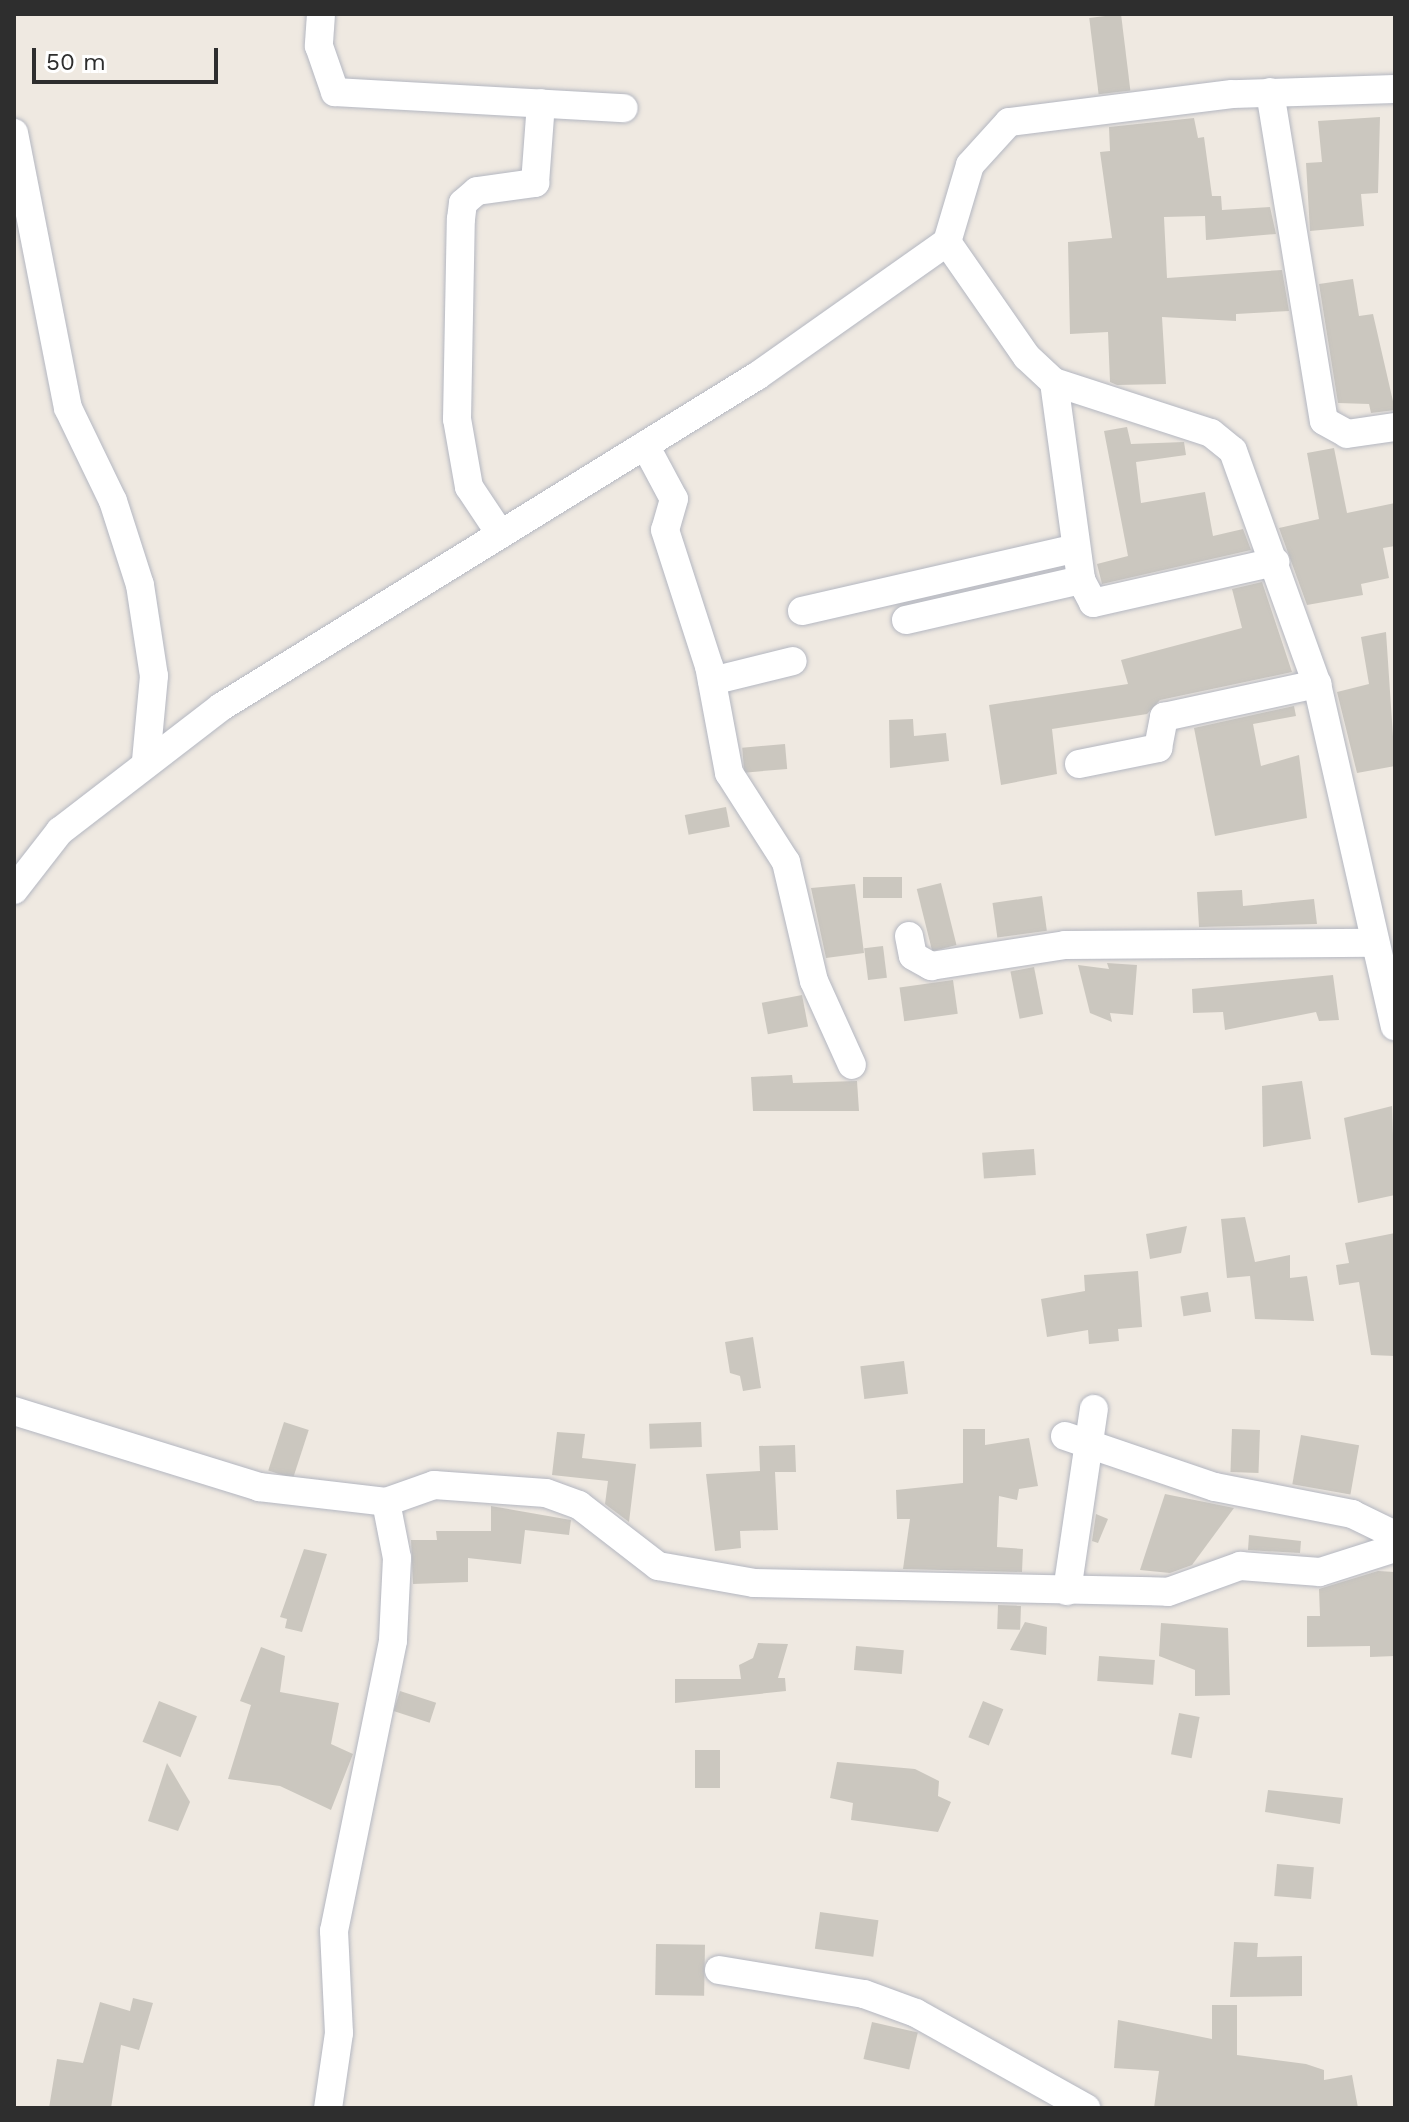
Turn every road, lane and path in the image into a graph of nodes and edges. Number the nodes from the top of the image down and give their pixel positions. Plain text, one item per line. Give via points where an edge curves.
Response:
1 (321, 14) edge
2 (1395, 89) edge
3 (1270, 92) junction
4 (541, 103) junction
5 (624, 108) dead end
6 (14, 133) edge
7 (947, 242) junction
8 (1054, 382) junction
9 (1395, 427) edge
10 (645, 445) junction
11 (499, 532) junction
12 (1076, 548) junction
13 (1275, 562) junction
14 (1081, 580) junction
15 (802, 611) dead end
16 (906, 620) dead end
17 (793, 661) dead end
18 (712, 681) junction
19 (1317, 684) junction
20 (146, 761) junction
21 (1079, 764) dead end
22 (14, 890) edge
23 (909, 936) dead end
24 (1375, 943) junction
25 (1395, 1026) edge
26 (852, 1065) dead end
27 (1094, 1409) dead end
28 (14, 1411) edge
29 (1077, 1438) junction
30 (386, 1502) junction
31 (1395, 1535) edge
32 (1395, 1548) edge
33 (1067, 1591) junction
34 (719, 1970) dead end
35 (328, 2108) edge
36 (1086, 2108) edge

1 - 4 street via 319,46 335,92
2 - 3 street
3 - 7 street via 1009,122 970,165
3 - 9 street via 1324,421 1347,434
4 - 5 street
4 - 11 street via 535,183 477,191 463,203 461,219 457,419 469,487
6 - 20 street via 68,408 113,501 140,585 154,676
7 - 8 street via 1027,357
7 - 10 street via 888,290
8 - 12 street
8 - 13 street via 1224,442 1245,475
10 - 11 street
10 - 18 street via 672,489 665,530
11 - 20 street via 320,641
12 - 14 street
12 - 15 street
13 - 14 street via 1103,603 1093,603
13 - 19 street
14 - 16 street
17 - 18 street
18 - 26 street via 729,773 786,862 814,981
19 - 21 street via 1164,717 1158,748
19 - 24 street
20 - 22 street via 60,831
23 - 24 street via 913,956 931,966 1065,945
24 - 25 street
27 - 29 street
28 - 30 street via 259,1487
29 - 31 street via 1177,1476 1352,1514
29 - 33 street
30 - 33 street via 434,1485 501,1484 579,1505 658,1566 678,1572 754,1583
30 - 35 street via 397,1558 393,1641 334,1931 339,2033
32 - 33 street via 1320,1572 1240,1566 1178,1591
34 - 36 street via 864,1994 916,2013

